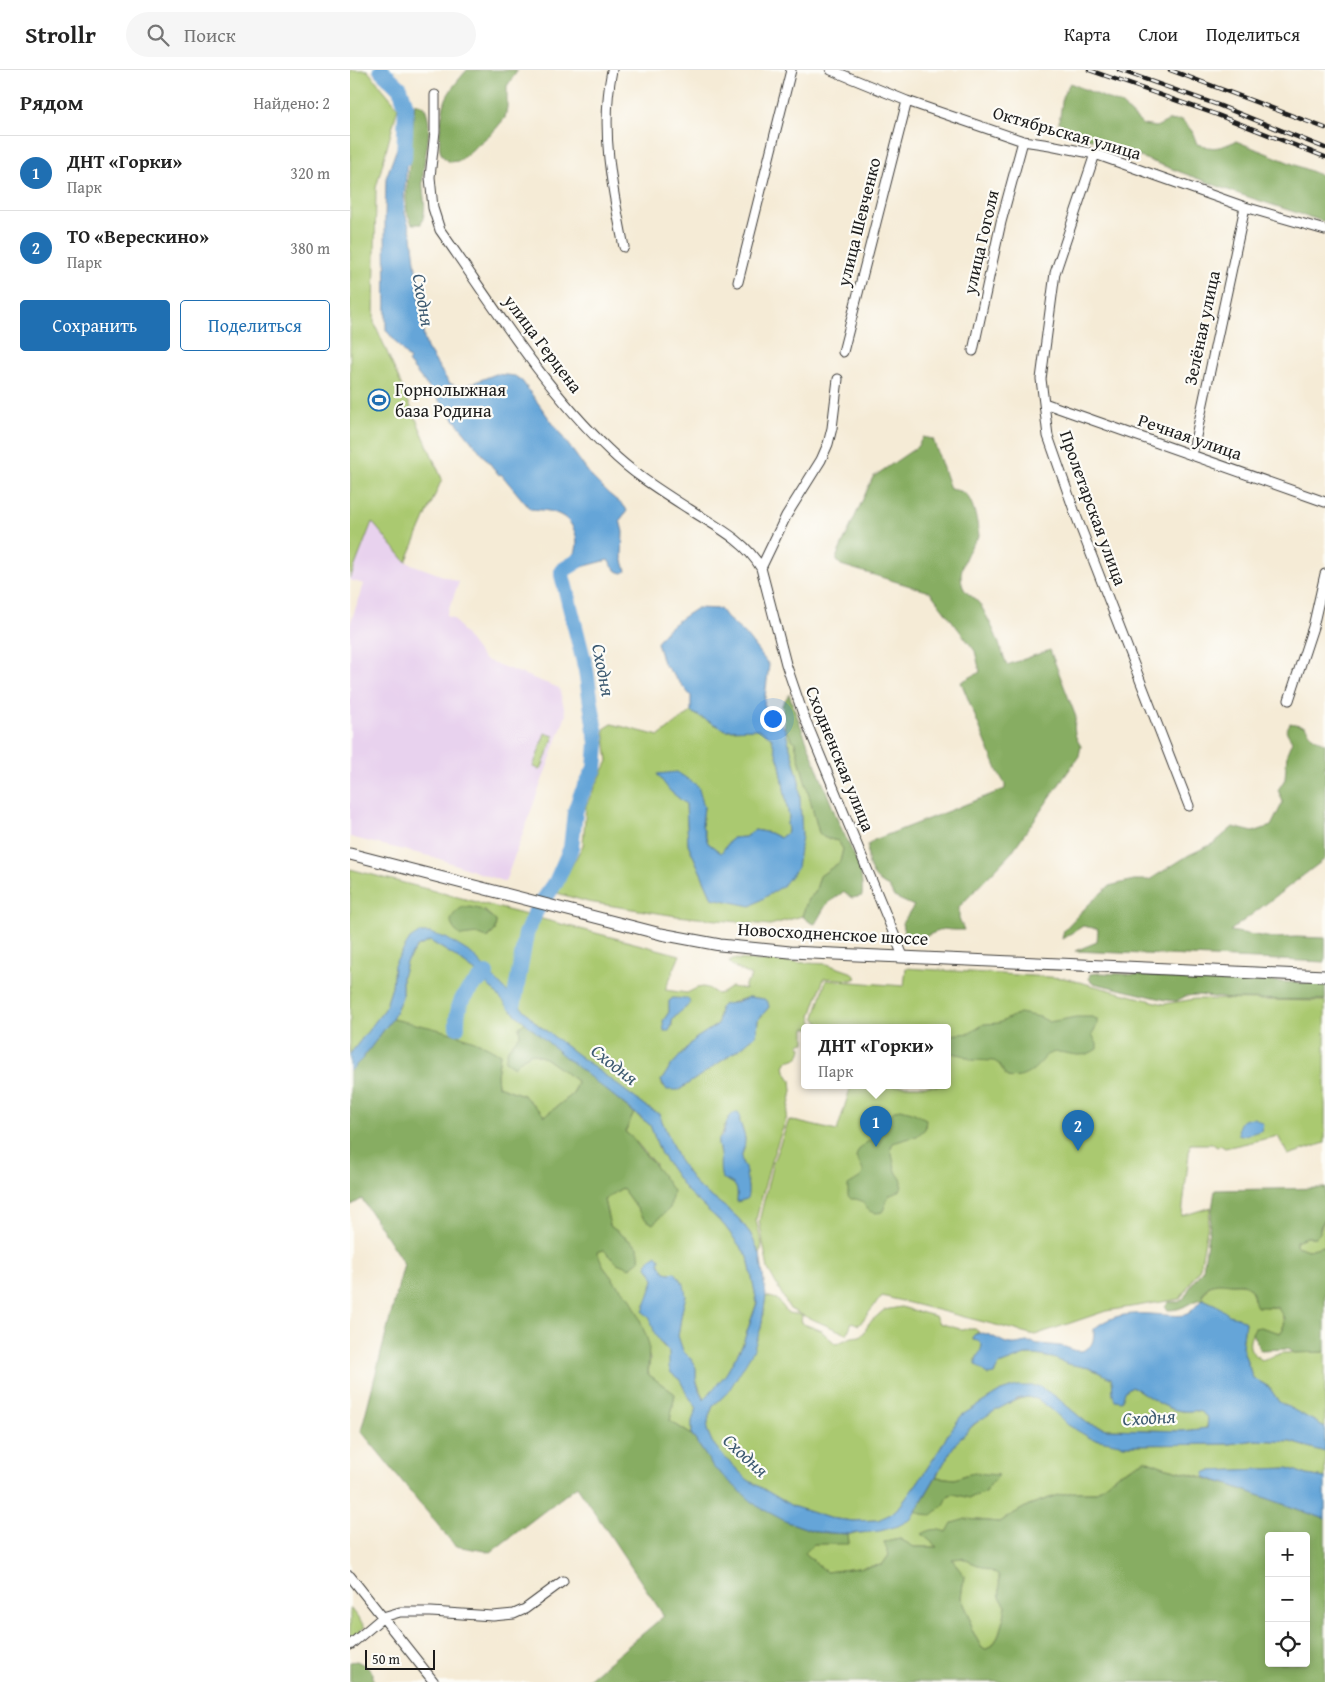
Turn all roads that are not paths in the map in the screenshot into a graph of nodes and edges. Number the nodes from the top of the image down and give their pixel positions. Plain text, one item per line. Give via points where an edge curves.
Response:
1 (612, 70) edge
2 (791, 70) edge
3 (831, 70) edge
4 (435, 95) dead end
5 (908, 101) junction
6 (1023, 141) junction
7 (1095, 154) junction
8 (1245, 207) junction
9 (1325, 230) edge
10 (624, 247) dead end
11 (738, 282) dead end
12 (973, 351) dead end
13 (843, 352) dead end
14 (838, 379) dead end
15 (1044, 403) junction
16 (1192, 455) junction
17 (1325, 502) edge
18 (761, 568) junction
19 (1325, 574) edge
20 (1289, 700) dead end
21 (1189, 806) dead end
22 (350, 854) edge
23 (902, 956) junction
24 (1325, 976) edge
25 (350, 1576) edge
26 (563, 1581) dead end
27 (384, 1617) junction
28 (350, 1645) edge
29 (434, 1682) edge

1 - 10 street via 606,120 609,164
2 - 11 street
3 - 5 street, Октябрьская улица
4 - 18 street, улица Герцена via 430,177 432,208 440,230 548,383 608,449 665,494 746,547
5 - 6 street, Октябрьская улица
5 - 13 street, улица Шевченко
6 - 7 street, Октябрьская улица
6 - 12 street, улица Гоголя via 1001,222
7 - 8 street, Октябрьская улица
7 - 15 street, Пролетарская улица via 1055,273 1041,379
8 - 9 street, Октябрьская улица
8 - 16 street, Зелёная улица
14 - 18 street via 832,428 822,460 786,516
15 - 16 street, Речная улица
15 - 21 street, Пролетарская улица via 1048,436 1074,513
16 - 17 street, Речная улица
18 - 23 street, Сходненская улица via 786,664 803,714
19 - 20 street via 1313,627
22 - 23 main road, Новосходненское шоссе via 566,911 720,945 790,952
23 - 24 main road, Новосходненское шоссе
25 - 27 street
26 - 27 street via 514,1614 400,1612
27 - 28 street
27 - 29 street

